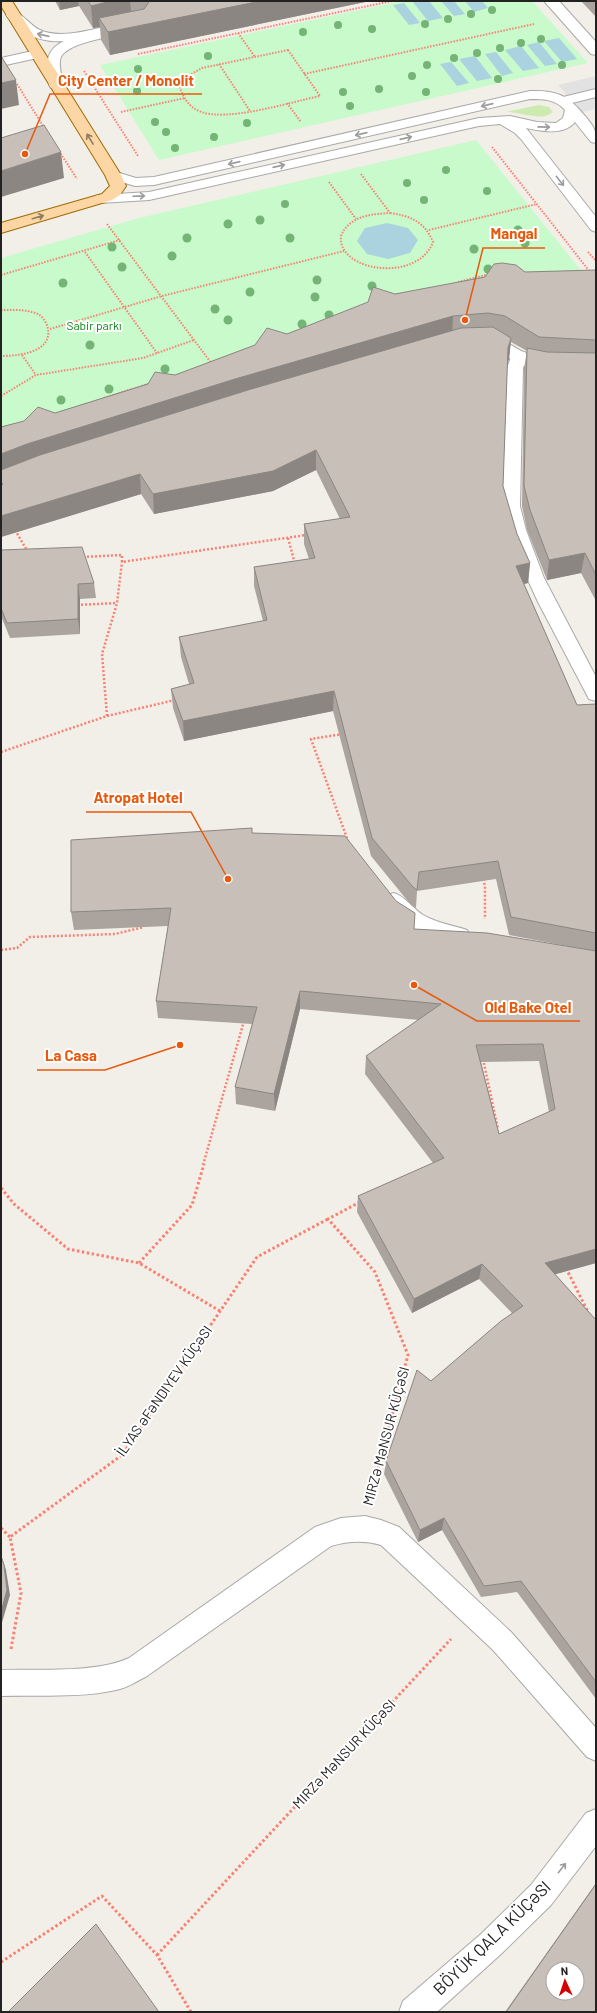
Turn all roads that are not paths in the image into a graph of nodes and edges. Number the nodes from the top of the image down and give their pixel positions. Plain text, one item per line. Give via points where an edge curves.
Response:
1 (5, 1) edge
2 (551, 1) edge
3 (13, 15) junction
4 (596, 51) edge
5 (37, 54) junction
6 (1, 62) edge
7 (56, 84) junction
8 (596, 93) edge
9 (568, 105) junction
10 (492, 120) junction
11 (596, 139) edge
12 (112, 174) junction
13 (100, 199) junction
14 (596, 227) edge
15 (1, 228) edge
16 (465, 341) edge
17 (519, 356) junction
18 (596, 366) edge
19 (596, 694) edge
20 (383, 888) edge
21 (485, 942) edge
22 (3, 1683) edge
23 (596, 1748) edge
24 (596, 1824) edge
25 (414, 2012) edge

1 - 3 main road
2 - 4 street
3 - 5 main road
7 -> 3 lane via 54,60 60,48 66,44 141,24 73,36 50,37 30,30
5 - 6 street
5 - 7 main road
12 -> 7 main road
8 - 9 street
10 -> 9 lane via 510,120 535,127 555,127 572,117
9 - 11 lane
9 -> 12 lane via 553,96 530,95 154,181 135,182
13 -> 10 lane via 149,196
10 -> 14 lane via 504,122 520,130
12 - 13 main road via 118,188 112,195
15 -> 13 main road
16 - 17 street via 496,342
17 - 18 street via 531,363 544,366
17 - 19 lane via 515,368 511,506 514,523 528,563
20 - 21 lane via 403,912 433,931
22 - 23 lane via 117,1677 138,1667 324,1536 341,1530 376,1529 390,1536 502,1641
25 -> 24 street, BÖYÜK QALA KÜÇƏSI via 491,1944 541,1895

